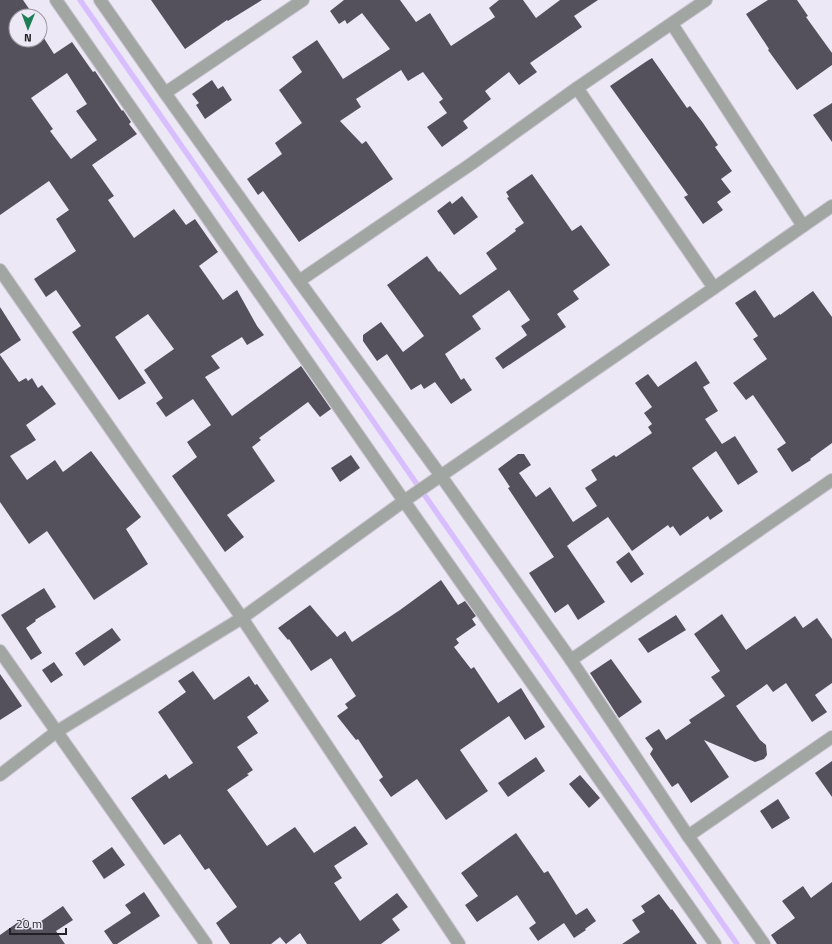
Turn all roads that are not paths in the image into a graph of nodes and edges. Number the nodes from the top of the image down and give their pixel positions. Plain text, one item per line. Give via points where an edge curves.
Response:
1 (56, 0) edge
2 (100, 0) edge
3 (303, 0) edge
4 (706, 0) edge
5 (672, 24) junction
6 (577, 88) junction
7 (165, 94) junction
8 (832, 206) edge
9 (803, 226) junction
10 (0, 270) edge
11 (299, 281) junction
12 (714, 288) junction
13 (436, 479) junction
14 (832, 480) edge
15 (408, 498) junction
16 (242, 618) junction
17 (0, 651) edge
18 (571, 660) junction
19 (56, 732) junction
20 (832, 737) edge
21 (0, 775) edge
22 (688, 836) junction
23 (206, 944) edge
24 (459, 944) edge
25 (715, 944) edge
26 (764, 944) edge

1 - 15 street
2 - 7 street
3 - 7 street
4 - 5 street
5 - 6 street
5 - 9 street
6 - 11 street
6 - 12 street
7 - 11 street
8 - 9 street
9 - 12 street
10 - 16 street
11 - 13 street
12 - 13 street
13 - 15 street
13 - 18 street
14 - 18 street
15 - 16 street
15 - 25 street
16 - 19 street
16 - 24 street
17 - 19 street
18 - 22 street
19 - 21 street
19 - 23 street
20 - 22 street
22 - 26 street

